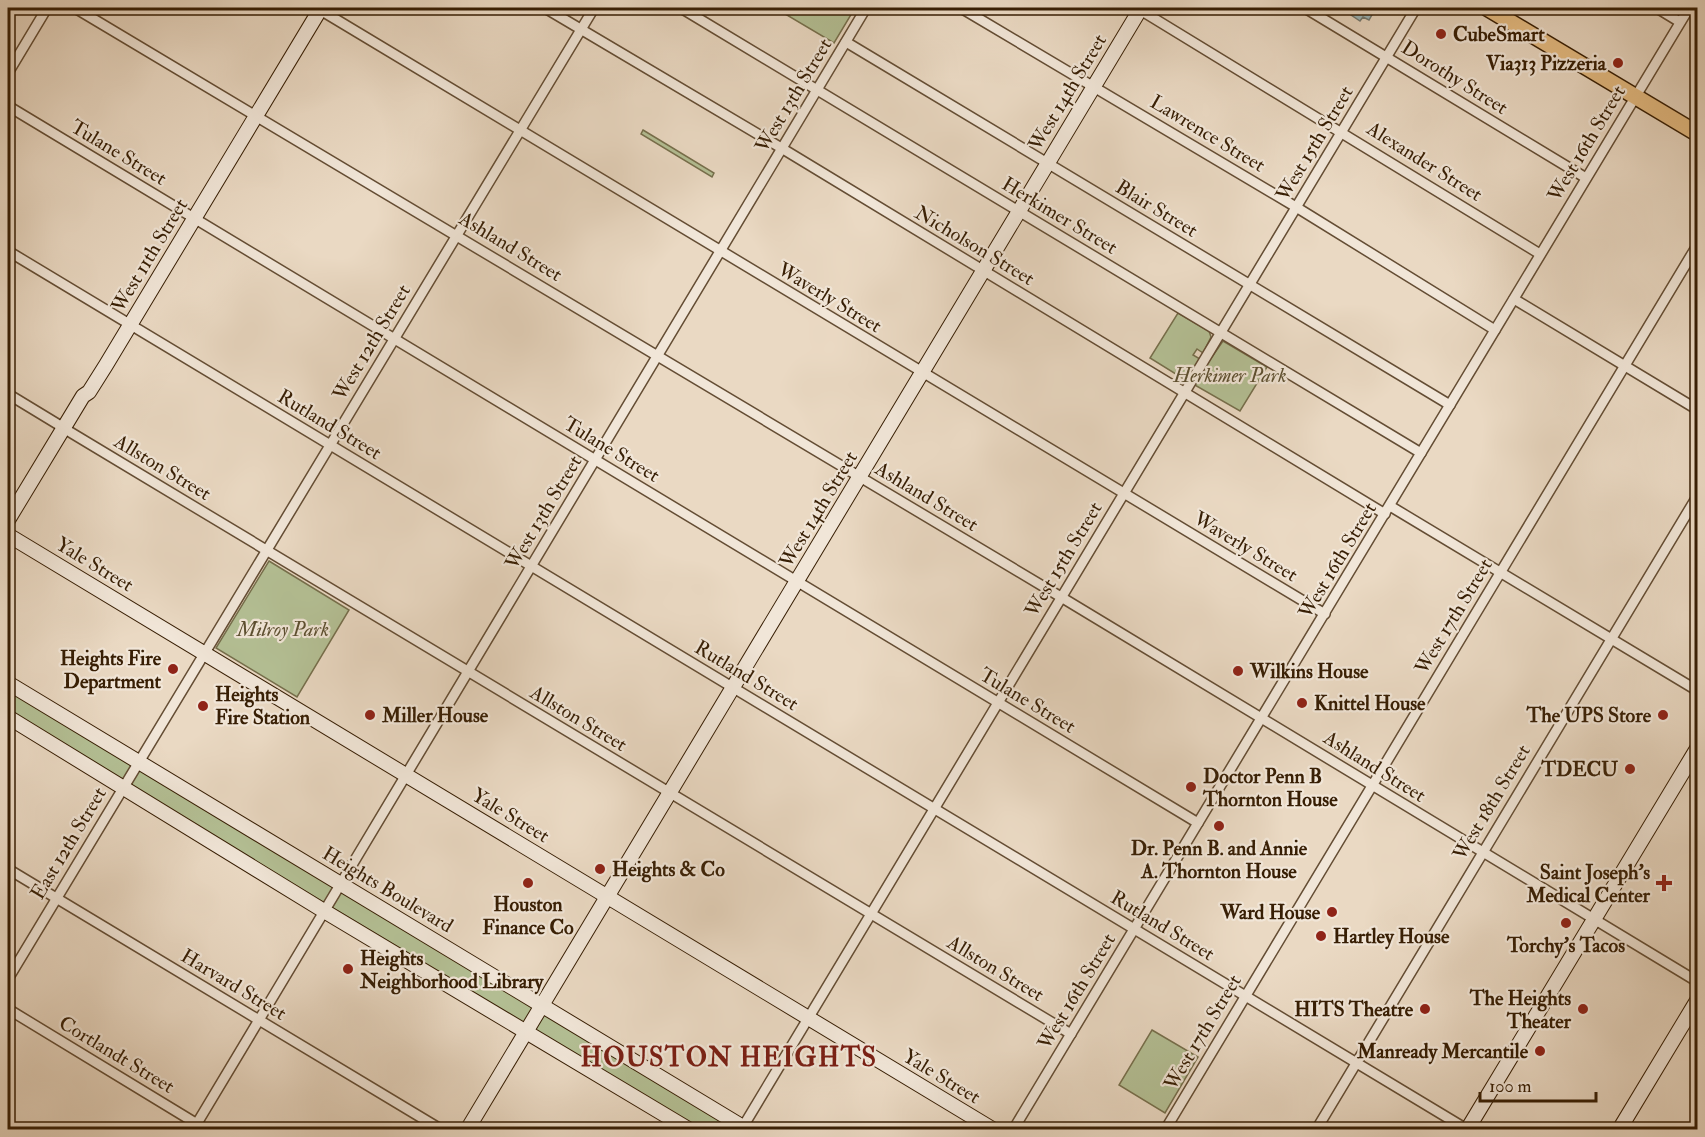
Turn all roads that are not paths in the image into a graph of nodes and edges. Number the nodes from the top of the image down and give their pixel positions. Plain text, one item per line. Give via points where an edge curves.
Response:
1 (47, 8) edge
2 (75, 8) edge
3 (319, 8) edge
4 (545, 8) edge
5 (594, 8) edge
6 (681, 8) edge
7 (866, 8) edge
8 (961, 8) edge
9 (1139, 8) edge
10 (1305, 8) edge
11 (1416, 8) edge
12 (1487, 8) edge
13 (1657, 8) edge
14 (1689, 8) edge
15 (1680, 22) junction
16 (581, 30) junction
17 (846, 42) junction
18 (1387, 56) junction
19 (8, 73) edge
20 (1094, 86) junction
21 (817, 90) junction
22 (1635, 96) junction
23 (8, 106) edge
24 (257, 114) junction
25 (520, 131) junction
26 (1342, 132) junction
27 (1698, 134) edge
28 (783, 149) junction
29 (1047, 163) junction
30 (1586, 178) junction
31 (1296, 207) junction
32 (1018, 211) junction
33 (194, 219) junction
34 (457, 235) junction
35 (1698, 244) edge
36 (8, 251) edge
37 (720, 252) junction
38 (1540, 254) junction
39 (982, 270) junction
40 (1250, 284) junction
41 (1514, 299) junction
42 (131, 323) junction
43 (1495, 330) junction
44 (1220, 333) junction
45 (394, 339) junction
46 (659, 356) junction
47 (1624, 366) junction
48 (922, 373) junction
49 (1184, 393) junction
50 (8, 394) edge
51 (1450, 405) junction
52 (1698, 410) edge
53 (67, 430) junction
54 (330, 445) junction
55 (1421, 453) junction
56 (596, 460) junction
57 (860, 477) junction
58 (1123, 494) junction
59 (1698, 495) edge
60 (1388, 510) junction
61 (8, 520) edge
62 (8, 537) edge
63 (265, 551) junction
64 (531, 566) junction
65 (1501, 572) junction
66 (798, 581) junction
67 (1061, 597) junction
68 (1325, 614) junction
69 (1611, 639) junction
70 (205, 652) junction
71 (468, 672) junction
72 (8, 683) edge
73 (734, 688) junction
74 (1698, 691) edge
75 (997, 703) junction
76 (8, 717) edge
77 (1263, 719) junction
78 (1698, 747) edge
79 (138, 762) junction
80 (407, 774) junction
81 (1372, 785) junction
82 (123, 787) junction
83 (671, 794) junction
84 (934, 809) junction
85 (1198, 824) junction
86 (1481, 853) junction
87 (8, 869) edge
88 (341, 883) junction
89 (609, 896) junction
90 (56, 898) junction
91 (324, 911) junction
92 (871, 914) junction
93 (1594, 921) junction
94 (1134, 929) junction
95 (8, 979) edge
96 (1698, 982) edge
97 (1245, 996) junction
98 (1698, 999) edge
99 (542, 1005) junction
100 (8, 1009) edge
101 (807, 1017) junction
102 (259, 1020) junction
103 (526, 1031) junction
104 (1071, 1034) junction
105 (1356, 1063) junction
106 (195, 1126) edge
107 (744, 1128) edge
108 (1467, 1129) edge
109 (207, 1130) edge
110 (442, 1130) edge
111 (467, 1130) edge
112 (690, 1130) edge
113 (994, 1130) edge
114 (1013, 1130) edge
115 (1165, 1130) edge
116 (1316, 1130) edge
117 (1619, 1130) edge

1 - 19 street
2 - 24 street, Ashland Street
3 - 24 main road, West 11th Street
3 - 25 street, Waverly Street
4 - 16 street, Nicholson Street
5 - 16 street, West 12th Street
6 - 21 street, Herkimer Street
7 - 17 street, West 13th Street
8 - 20 street, Lawrence Street
9 - 20 main road, West 14th Street
9 - 26 street, Alexander Street
10 - 18 street, Dorothy Street
11 - 18 street, West 15th Street
12 - 22 main road
13 - 15 street
14 - 15 street, West 16th Street
15 - 22 street, West 16th Street
16 - 25 street, West 12th Street
16 - 28 street, Nicholson Street
17 - 21 street, West 13th Street
17 - 29 street, Blair Street
18 - 26 street, West 15th Street
18 - 30 street, Dorothy Street
20 - 29 main road, West 14th Street
20 - 31 street, Lawrence Street
21 - 28 street, West 13th Street
21 - 32 street, Herkimer Street
22 - 27 main road
22 - 30 street, West 16th Street
23 - 33 street, Tulane Street
24 - 33 main road, West 11th Street
24 - 34 street, Ashland Street
25 - 34 street, West 12th Street
25 - 37 street, Waverly Street
26 - 31 street, West 15th Street
26 - 38 street, Alexander Street
28 - 37 street, West 13th Street
28 - 39 street, Nicholson Street
29 - 32 main road, West 14th Street
29 - 40 street, Blair Street
30 - 38 street, West 16th Street
31 - 40 street, West 15th Street
31 - 43 street, Lawrence Street
32 - 39 main road, West 14th Street
32 - 44 street, Herkimer Street
33 - 42 main road, West 11th Street
33 - 45 street, Tulane Street
34 - 45 street, West 12th Street
34 - 46 street, Ashland Street
35 - 47 street, West 17th Street
36 - 42 street, Rutland Street
37 - 46 street, West 13th Street
37 - 48 street, Waverly Street
38 - 41 street, West 16th Street
39 - 48 main road, West 14th Street
39 - 49 street, Nicholson Street
40 - 44 street, West 15th Street
40 - 51 street, Blair Street
41 - 43 street, West 16th Street
41 - 47 street
42 - 53 main road, West 11th Street via 83,396
42 - 54 street, Rutland Street
43 - 51 street, West 16th Street
44 - 49 street, West 15th Street
44 - 55 street, Herkimer Street
45 - 54 street, West 12th Street
45 - 56 street, Tulane Street
46 - 56 street, West 13th Street
46 - 57 street, Ashland Street
47 - 52 street
47 - 65 street, West 17th Street
48 - 57 main road, West 14th Street
48 - 58 street, Waverly Street
49 - 58 street, West 15th Street
49 - 60 street, Nicholson Street
50 - 53 street, Allston Street
51 - 55 street, West 16th Street
53 - 61 main road, West 11th Street
53 - 62 main road
53 - 63 street, Allston Street
54 - 63 street, West 12th Street
54 - 64 street, Rutland Street
55 - 60 street, West 16th Street
56 - 64 street, West 13th Street
56 - 66 street, Tulane Street
57 - 66 main road, West 14th Street
57 - 67 street, Ashland Street
58 - 67 street, West 15th Street
58 - 68 street, Waverly Street
59 - 69 street, West 18th Street
60 - 65 street, Nicholson Street
60 - 68 street, West 16th Street
62 - 70 main road, Yale Street
63 - 70 street, West 12th Street
63 - 71 street, Allston Street
64 - 71 street, West 13th Street
64 - 73 street, Rutland Street
65 - 69 street, Nicholson Street
65 - 81 street, West 17th Street
66 - 73 main road, West 14th Street
66 - 75 street, Tulane Street
67 - 75 street, West 15th Street
67 - 77 street, Ashland Street
68 - 77 street, West 16th Street
69 - 74 street, Nicholson Street
69 - 86 street, West 18th Street
70 - 79 street, West 12th Street
70 - 80 main road, Yale Street
71 - 80 street, West 13th Street
71 - 83 street, Allston Street
72 - 79 main road, Heights Boulevard
73 - 83 main road, West 14th Street
73 - 84 street, Rutland Street
75 - 84 street, West 15th Street
75 - 85 street, Tulane Street
76 - 82 main road
77 - 81 street, Ashland Street
77 - 85 street, West 16th Street
78 - 93 main road
79 - 82 street, West 12th Street
79 - 88 main road, Heights Boulevard
80 - 88 street, West 13th Street
80 - 89 main road, Yale Street
81 - 86 street, Ashland Street
81 - 97 street, West 17th Street
82 - 90 street, East 12th Street
82 - 91 main road
83 - 89 main road, West 14th Street
83 - 92 street, Allston Street
84 - 92 street, West 15th Street
84 - 94 street, Rutland Street
85 - 94 street, West 16th Street
86 - 93 street, Ashland Street
86 - 105 street, West 18th Street
87 - 90 street, Harvard Street
88 - 91 street, West 13th Street
88 - 99 main road, Heights Boulevard
89 - 99 main road, West 14th Street
89 - 101 main road, Yale Street
90 - 95 street, East 12th Street
90 - 102 street, Harvard Street
91 - 102 street, West 13th Street
91 - 103 main road
92 - 101 street, West 15th Street
92 - 104 street, Allston Street
93 - 96 street, Ashland Street
93 - 108 main road
94 - 97 street, Rutland Street
94 - 104 street, West 16th Street
97 - 105 street, Rutland Street
97 - 115 street, West 17th Street
98 - 117 main road
99 - 103 main road, West 14th Street
99 - 107 main road, Heights Boulevard
100 - 106 street, Cortlandt Street
101 - 107 street, West 15th Street
101 - 113 main road, Yale Street
102 - 106 street, West 13th Street
102 - 110 street, Harvard Street
103 - 111 main road, West 14th Street
103 - 112 main road
104 - 114 street, West 16th Street
105 - 108 street, Rutland Street
105 - 116 street, West 18th Street
106 - 109 street, Cortlandt Street

